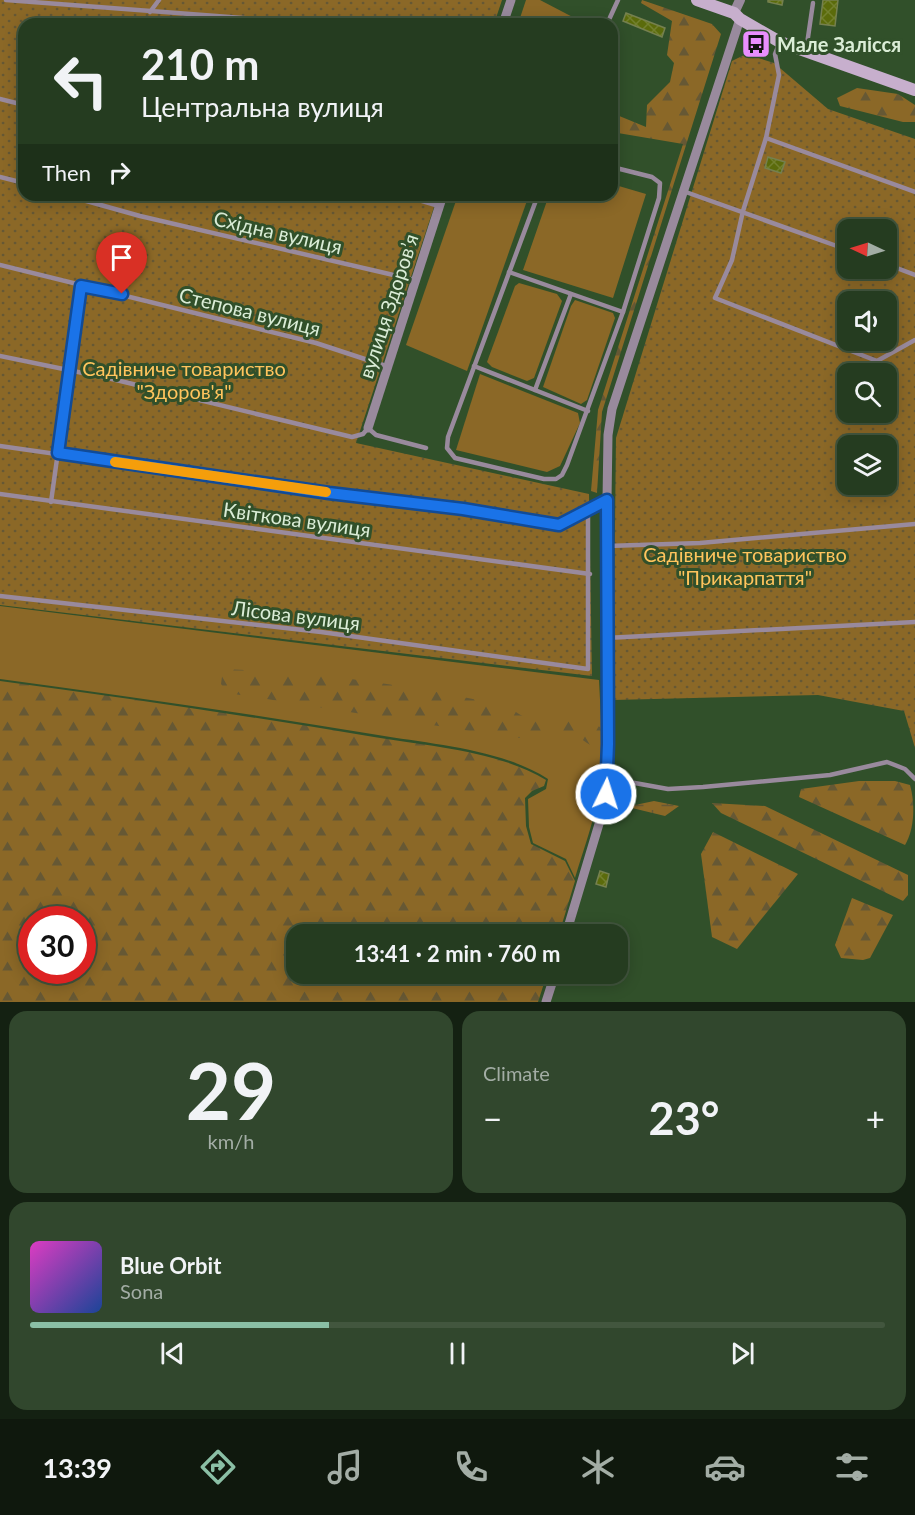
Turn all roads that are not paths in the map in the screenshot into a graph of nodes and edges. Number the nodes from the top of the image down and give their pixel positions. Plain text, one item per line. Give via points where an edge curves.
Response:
1 (6, 0) edge
2 (159, 0) edge
3 (511, 0) edge
4 (618, 0) edge
5 (697, 0) edge
6 (740, 0) edge
7 (813, 3) dead end
8 (150, 12) junction
9 (737, 16) junction
10 (236, 18) edge
11 (504, 18) edge
12 (610, 18) edge
13 (780, 42) junction
14 (806, 51) junction
15 (915, 90) edge
16 (0, 99) edge
17 (18, 104) edge
18 (765, 138) junction
19 (618, 168) edge
20 (0, 177) edge
21 (18, 182) edge
22 (683, 191) junction
23 (915, 192) edge
24 (86, 201) edge
25 (422, 201) edge
26 (441, 201) edge
27 (536, 201) edge
28 (439, 206) junction
29 (743, 211) junction
30 (837, 245) edge
31 (0, 265) edge
32 (897, 268) edge
33 (508, 272) junction
34 (915, 274) edge
35 (415, 280) junction
36 (81, 286) junction
37 (571, 294) junction
38 (623, 312) junction
39 (915, 340) edge
40 (0, 356) edge
41 (386, 366) junction
42 (474, 366) junction
43 (69, 372) junction
44 (535, 390) junction
45 (588, 411) junction
46 (368, 428) junction
47 (0, 446) edge
48 (426, 448) dead end
49 (58, 453) junction
50 (0, 494) edge
51 (607, 500) junction
52 (51, 502) junction
53 (588, 510) junction
54 (915, 524) edge
55 (607, 546) junction
56 (590, 573) junction
57 (0, 596) edge
58 (915, 622) edge
59 (606, 638) junction
60 (607, 778) junction
61 (915, 779) edge
62 (569, 924) edge
63 (552, 984) edge
64 (546, 1002) edge

1 - 8 lane
2 - 8 lane
3 - 11 street
4 - 12 lane
5 - 9 main road
6 - 9 street
7 - 14 lane
8 - 10 lane
9 - 13 main road
9 - 22 street
13 - 14 main road
13 - 18 lane via 775,54 779,75
14 - 15 main road
16 - 17 lane
18 - 23 lane
18 - 29 lane
19 - 38 lane via 652,177 660,183 659,198
20 - 21 lane
22 - 29 lane
22 - 51 street via 612,409
24 - 35 lane, Східна вулиця
25 - 28 lane
26 - 28 street, вулиця Здоровʼя
27 - 33 lane
28 - 35 street, вулиця Здоровʼя
29 - 30 lane
29 - 39 lane via 732,260 715,298 877,361
31 - 36 lane, Степова вулиця
32 - 34 lane
33 - 37 lane
33 - 42 lane
35 - 41 street, вулиця Здоровʼя
36 - 41 lane, Степова вулиця via 316,343
36 - 43 lane
37 - 38 lane
37 - 44 lane
38 - 45 lane
40 - 43 lane
41 - 46 street, вулиця Здоровʼя
42 - 44 lane
42 - 45 lane via 448,437 447,448 455,458 556,479 567,465
43 - 46 lane via 352,437
43 - 49 lane
44 - 45 lane
46 - 48 lane via 376,435
47 - 49 lane
49 - 52 lane
49 - 53 lane via 559,525
50 - 52 lane, Квіткова вулиця
51 - 53 lane
51 - 55 street
52 - 56 lane, Квіткова вулиця
53 - 56 lane
54 - 55 lane via 700,543
55 - 59 street
56 - 57 lane, Лісова вулиця via 588,669 321,632
58 - 59 lane
59 - 60 street
60 - 61 lane via 668,789 830,775 887,762 905,769
60 - 62 street via 602,814
63 - 64 street

